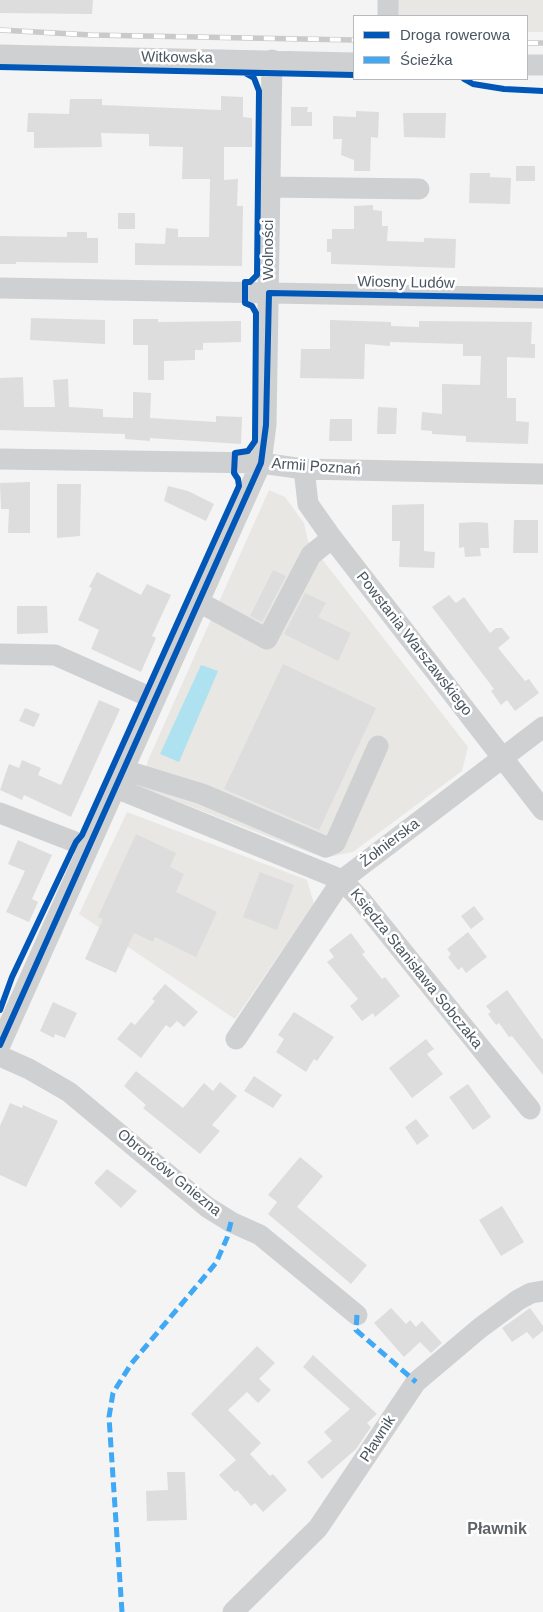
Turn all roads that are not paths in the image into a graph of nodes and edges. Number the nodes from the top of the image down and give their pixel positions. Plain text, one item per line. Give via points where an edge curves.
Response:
1 (388, 0) edge
2 (388, 15) edge
3 (0, 55) edge
4 (272, 60) junction
5 (353, 63) edge
6 (528, 65) edge
7 (543, 65) edge
8 (269, 187) junction
9 (419, 189) dead end
10 (0, 288) edge
11 (269, 293) junction
12 (543, 298) edge
13 (0, 459) edge
14 (261, 463) junction
15 (304, 469) junction
16 (543, 474) edge
17 (332, 538) junction
18 (199, 602) junction
19 (0, 654) edge
20 (154, 699) junction
21 (543, 727) edge
22 (378, 746) dead end
23 (503, 758) junction
24 (120, 779) junction
25 (543, 810) edge
26 (0, 813) edge
27 (88, 846) junction
28 (342, 880) junction
29 (2, 1037) edge
30 (236, 1039) dead end
31 (0, 1056) edge
32 (530, 1108) dead end
33 (543, 1291) edge
34 (357, 1315) dead end
35 (233, 1612) edge

1 - 2 street
3 - 4 street, Witkowska
4 - 5 street, Witkowska
4 - 8 street, Wolności
6 - 7 street
8 - 9 street
8 - 11 street, Wolności
10 - 11 street, Wiosny Ludów
11 - 12 street, Wiosny Ludów
11 - 14 street, Wolności via 266,426
13 - 14 street, Armii Poznań
14 - 15 street, Armii Poznań
14 - 18 street, Wolności
15 - 16 street, Armii Poznań
15 - 17 street, Powstania Warszawskiego via 308,504
17 - 18 street via 311,555 268,640
17 - 23 street, Powstania Warszawskiego
18 - 20 street, Wolności
19 - 20 street via 55,655
20 - 24 street, Wolności
21 - 23 street, Żołnierska
22 - 24 street via 334,843 326,848 202,794
23 - 25 street, Powstania Warszawskiego
23 - 28 street, Żołnierska
24 - 27 street, Wolności
24 - 28 street, Księdza Stanisława Sobczaka
26 - 27 street
27 - 29 street, Wolności
28 - 30 street, Żołnierska
28 - 32 street, Księdza Stanisława Sobczaka
31 - 34 street, Obrońców Gniezna via 29,1068 69,1092 207,1207 260,1234
33 - 35 street, Pławnik via 518,1300 416,1382 318,1528

